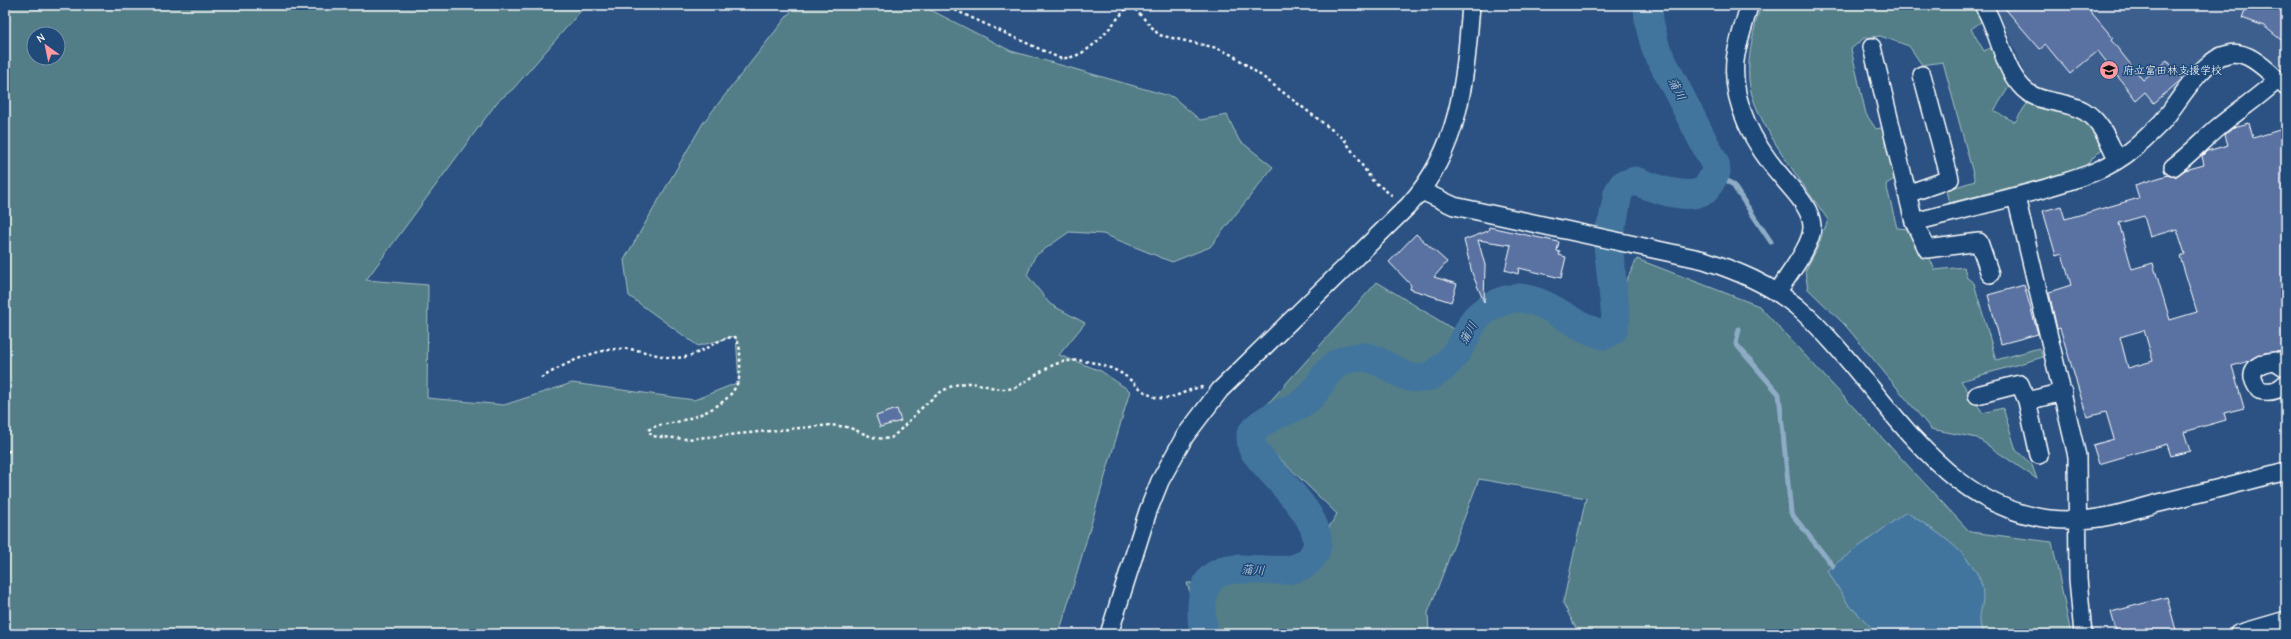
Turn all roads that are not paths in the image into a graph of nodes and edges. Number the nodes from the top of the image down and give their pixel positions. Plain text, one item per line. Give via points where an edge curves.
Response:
1 (1471, 5) edge
2 (1749, 5) edge
3 (1983, 5) edge
4 (1872, 47) dead end
5 (1922, 75) dead end
6 (2282, 83) edge
7 (2118, 160) junction
8 (2173, 167) dead end
9 (1422, 191) junction
10 (1907, 194) junction
11 (2016, 197) junction
12 (1914, 222) junction
13 (1990, 274) dead end
14 (1777, 292) junction
15 (2286, 368) edge
16 (2286, 383) edge
17 (2063, 392) junction
18 (1977, 395) dead end
19 (2027, 401) junction
20 (2039, 455) dead end
21 (2286, 471) edge
22 (2077, 520) junction
23 (2286, 620) edge
24 (1109, 634) edge
25 (2083, 634) edge
26 (2238, 634) edge

1 - 9 street via 1461,99 1443,156
2 - 14 street via 1735,62 1735,82 1740,105 1758,146 1804,204 1812,226 1805,249
3 - 7 street via 2020,86 2044,100 2071,106 2092,117
4 - 10 street
5 - 10 street via 1950,179
6 - 7 street via 2251,58 2240,53 2218,57 2207,65 2161,122
6 - 8 street via 2216,129 2192,154
7 - 11 street via 2082,177
9 - 14 street via 1454,206 1653,248 1727,267
9 - 24 street via 1218,392 1185,436 1160,481 1148,511
10 - 12 street
11 - 12 street
11 - 17 street
12 - 13 street via 1927,249 1979,242
14 - 22 street via 1825,334 1924,450 1959,482 1978,495 2015,512 2052,519
15 - 16 street via 2275,360 2263,362 2256,367 2252,375 2253,382 2259,390 2269,392 2282,388
17 - 19 street
17 - 22 street via 2077,456
18 - 19 street via 2020,384
19 - 20 street
21 - 22 street via 2109,516
22 - 25 street via 2078,579
23 - 26 street

